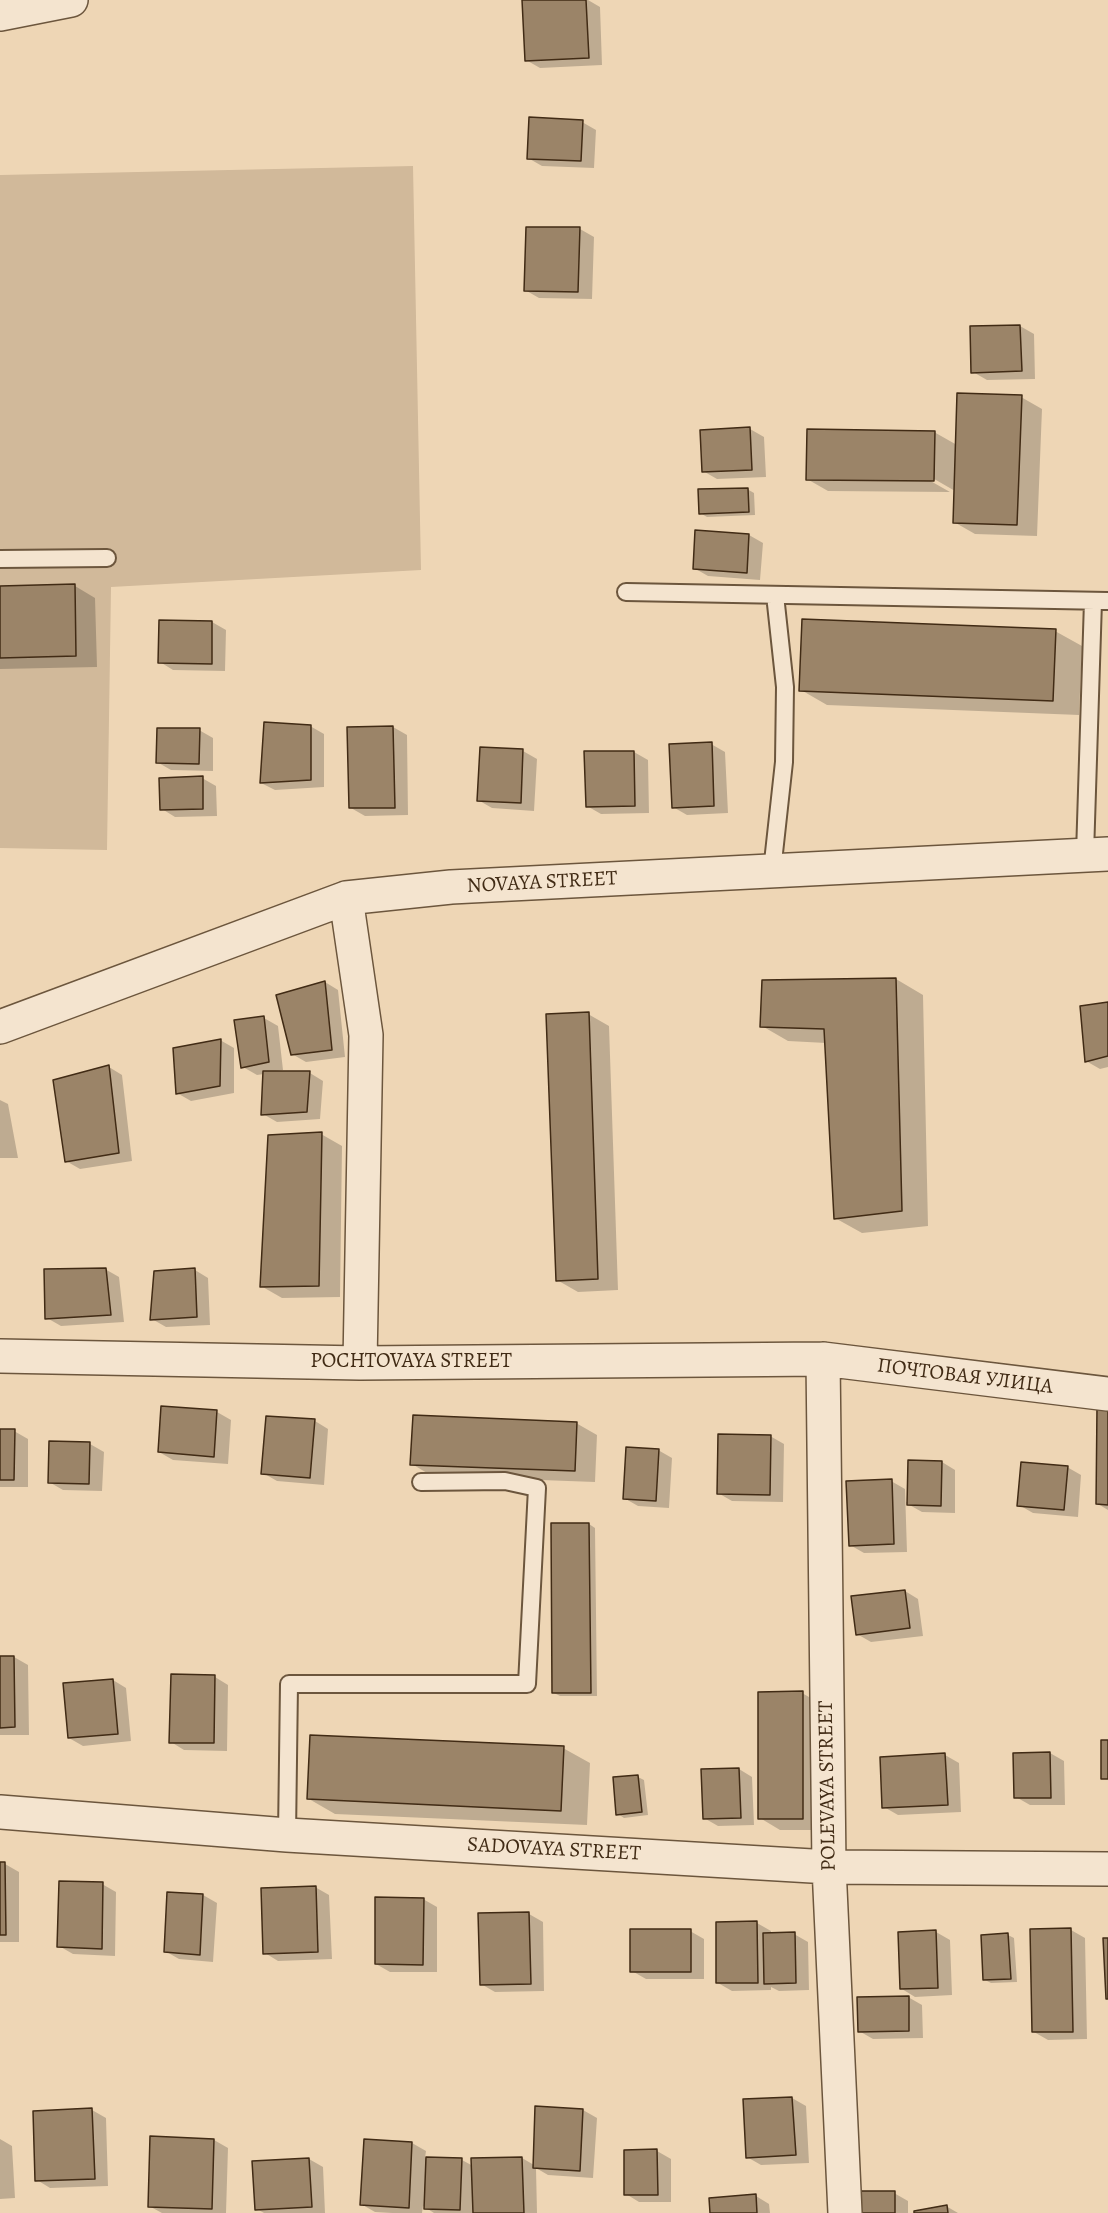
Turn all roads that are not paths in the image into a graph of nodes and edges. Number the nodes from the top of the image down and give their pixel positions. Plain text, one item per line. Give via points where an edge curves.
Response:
1 (71, 0) edge
2 (0, 14) edge
3 (107, 558) dead end
4 (0, 559) edge
5 (626, 592) dead end
6 (775, 595) junction
7 (1100, 601) edge
8 (1097, 854) edge
9 (772, 871) junction
10 (346, 898) junction
11 (0, 1027) edge
12 (0, 1356) edge
13 (823, 1359) junction
14 (360, 1363) junction
15 (1108, 1394) edge
16 (421, 1482) dead end
17 (0, 1812) edge
18 (287, 1835) junction
19 (829, 1867) junction
20 (1108, 1869) edge
21 (845, 2213) edge

1 - 2 street
3 - 4 lane
5 - 6 lane
6 - 7 lane
6 - 9 lane via 785,687 785,730
7 - 8 lane
8 - 9 street, NOVAYA STREET
9 - 10 street, NOVAYA STREET via 451,887
10 - 11 street, NOVAYA STREET
10 - 14 street via 366,1035
12 - 14 street, POCHTOVAYA STREET
13 - 14 street, POCHTOVAYA STREET
13 - 15 street, ПОЧТОВАЯ УЛИЦА
13 - 19 street, POLEVAYA STREET
16 - 18 lane via 505,1481 537,1488 527,1684 289,1684
17 - 18 street, SADOVAYA STREET
18 - 19 street, SADOVAYA STREET
19 - 20 street, SADOVAYA STREET
19 - 21 street, POLEVAYA STREET

